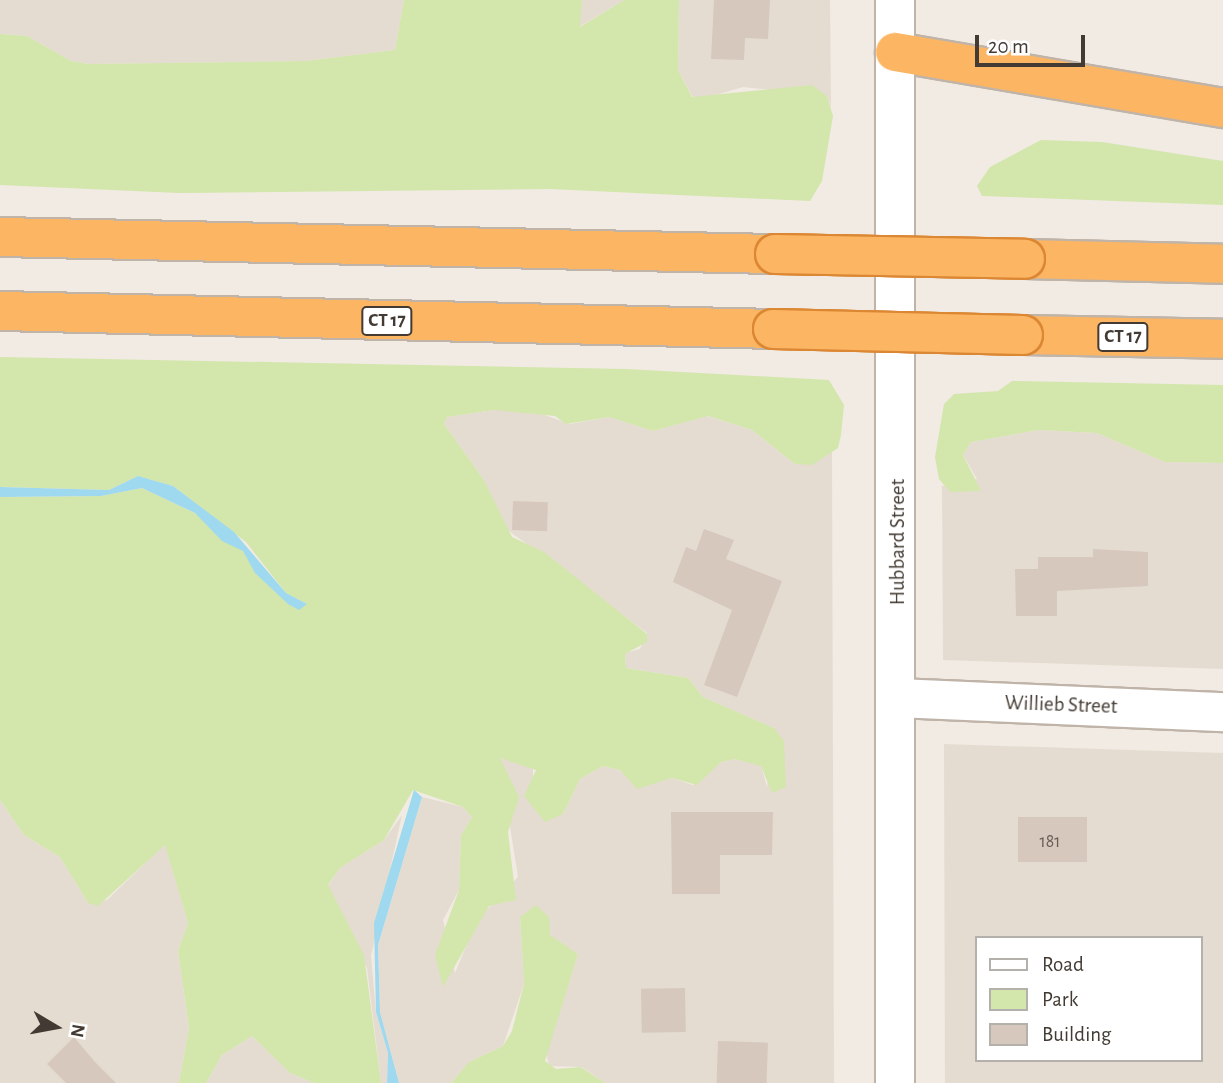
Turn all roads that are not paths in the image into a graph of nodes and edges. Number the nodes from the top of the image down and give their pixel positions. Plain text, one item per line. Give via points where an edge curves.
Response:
1 (895, 0) edge
2 (895, 52) junction
3 (1223, 108) edge
4 (0, 237) edge
5 (1223, 264) edge
6 (0, 310) edge
7 (1223, 339) edge
8 (899, 698) junction
9 (1223, 712) edge
10 (895, 1083) edge

1 - 2 street, Hubbard Street
2 - 3 highway
2 - 8 street, Hubbard Street
4 - 5 highway, bridge
6 - 7 highway, CT 17, bridge
8 - 9 street, Willieb Street
8 - 10 street, Hubbard Street

